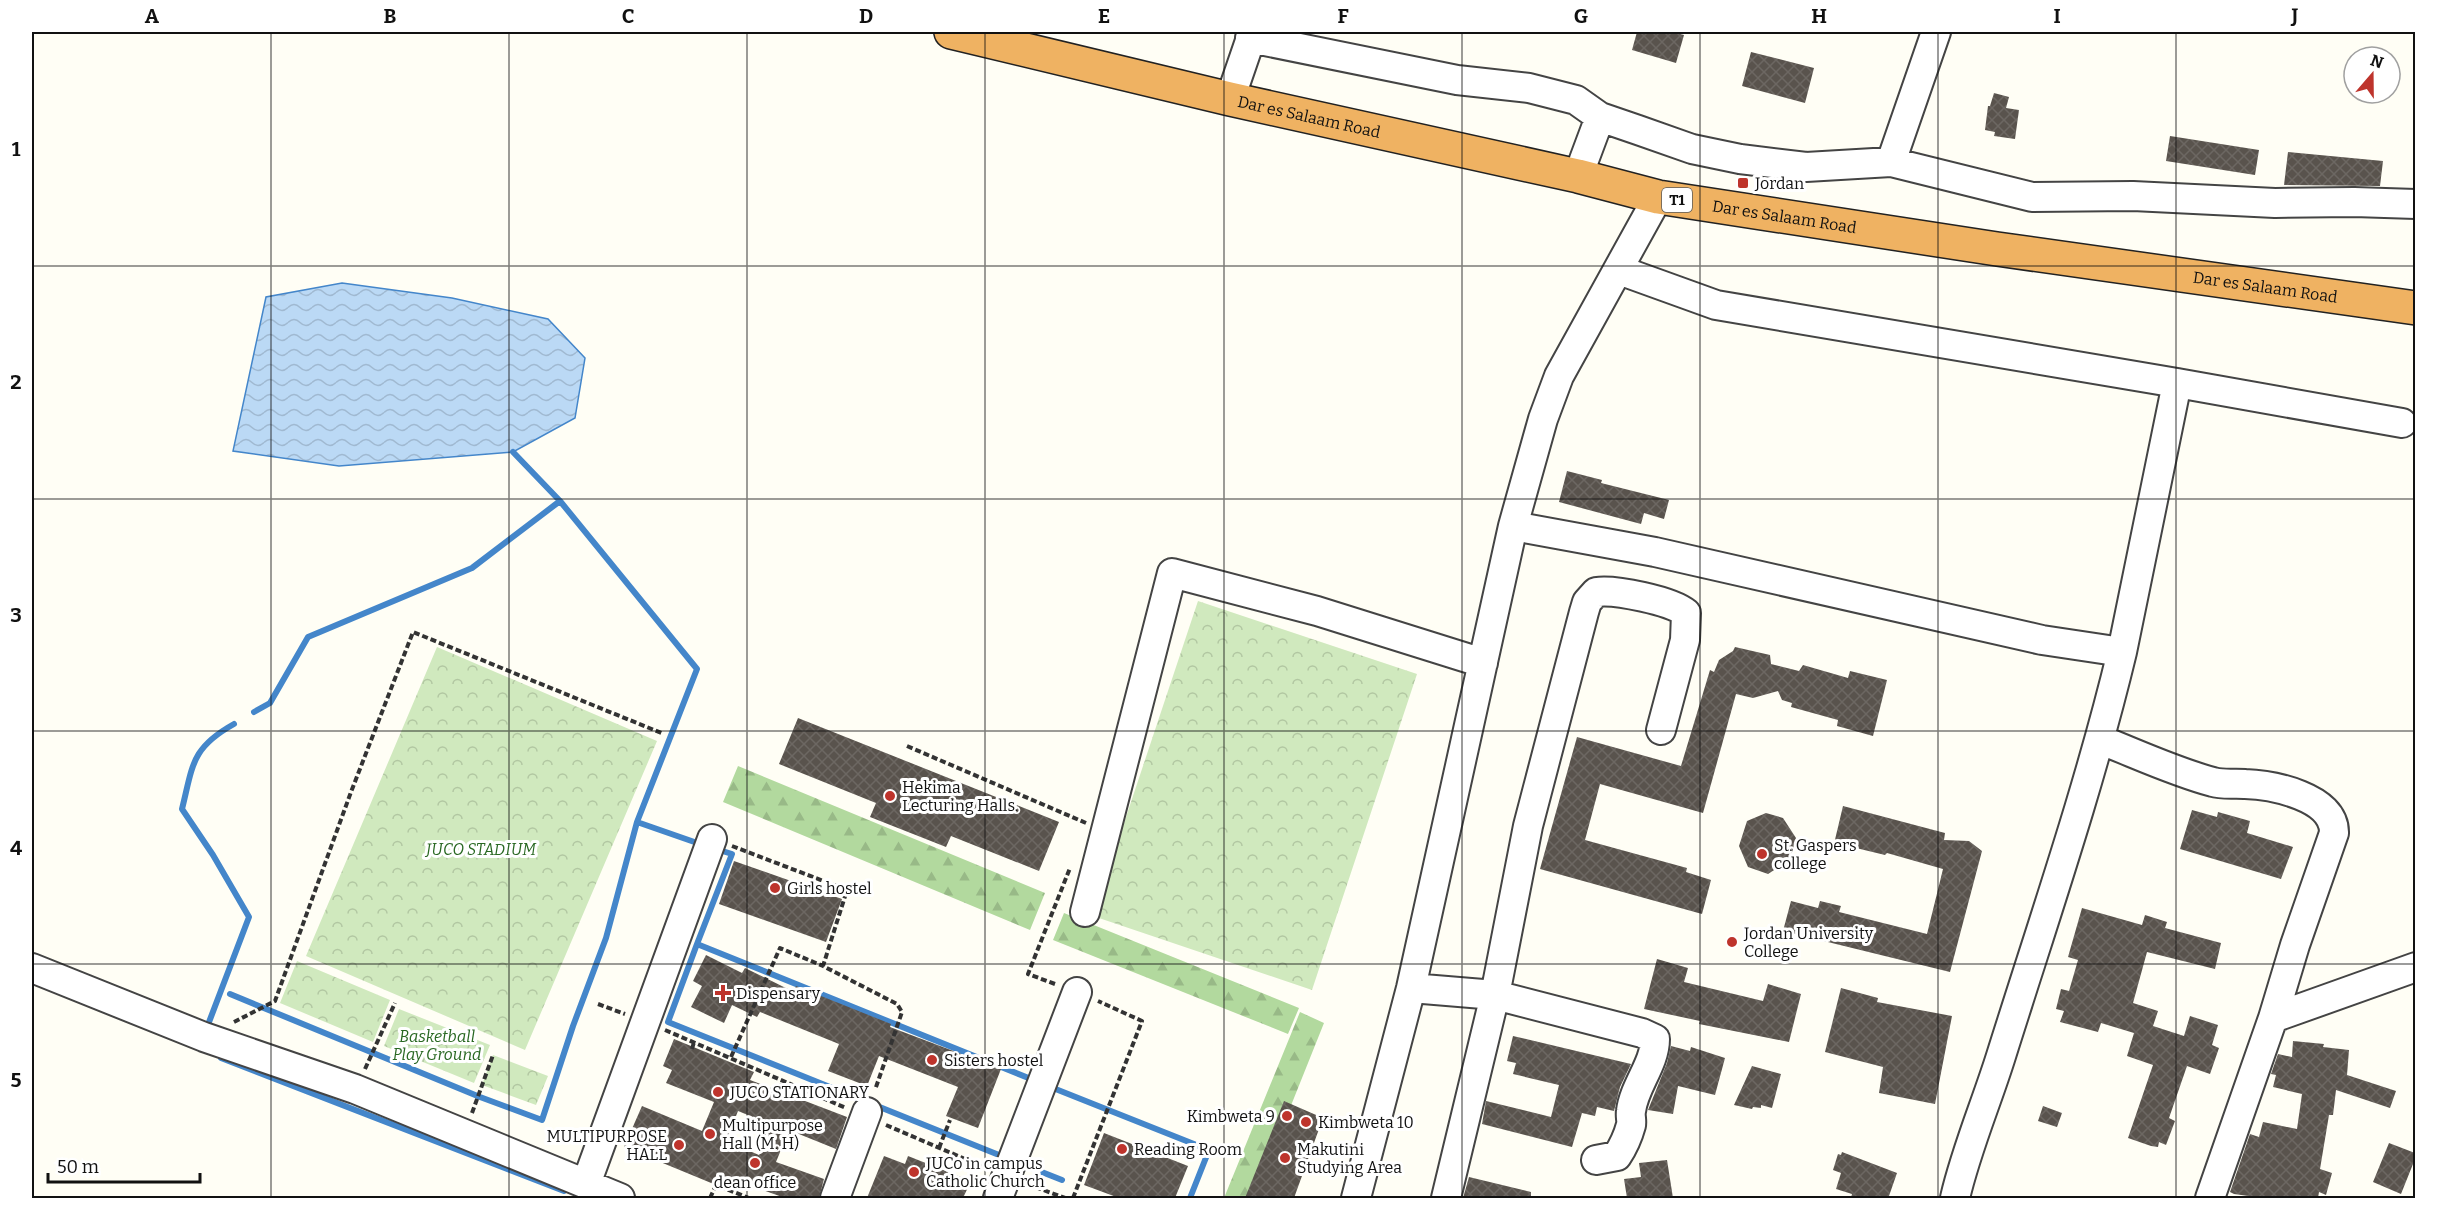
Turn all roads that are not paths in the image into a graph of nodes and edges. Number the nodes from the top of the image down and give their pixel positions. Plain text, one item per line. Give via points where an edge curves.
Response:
1 (951, 32) edge
2 (1936, 32) edge
3 (1251, 35) edge
4 (1230, 99) junction
5 (1600, 117) junction
6 (1891, 162) junction
7 (1578, 176) junction
8 (1658, 197) junction
9 (2415, 204) edge
10 (1619, 270) junction
11 (2415, 309) edge
12 (2177, 383) junction
13 (2402, 423) dead end
14 (1513, 526) junction
15 (2122, 652) junction
16 (1483, 663) junction
17 (1661, 730) dead end
18 (2100, 740) junction
19 (712, 838) road end
20 (1085, 912) dead end
21 (2415, 967) edge
22 (32, 968) edge
23 (1412, 988) junction
24 (1077, 992) road end
25 (1495, 995) junction
26 (2274, 1018) junction
27 (868, 1108) road end
28 (1596, 1160) dead end
29 (586, 1184) junction
30 (1003, 1187) edge
31 (620, 1198) edge
32 (835, 1198) edge
33 (1356, 1198) edge
34 (1446, 1198) edge
35 (1955, 1198) edge
36 (2210, 1198) edge

1 - 4 highway, Dar es Salaam Road / T1
2 - 6 street
3 - 4 street
3 - 5 street via 1457,80 1529,88 1576,100
4 - 7 highway, Dar es Salaam Road / T1
5 - 6 street via 1692,149 1740,159 1806,167
5 - 7 street
6 - 9 street via 2032,196
7 - 8 highway, Dar es Salaam Road / T1
8 - 10 street
8 - 11 highway, Dar es Salaam Road / T1
10 - 12 street via 1716,305
10 - 14 street via 1559,376
12 - 13 street
12 - 15 street
14 - 15 street via 1655,552 2042,640
14 - 16 street
15 - 18 street
16 - 20 street via 1317,611 1172,573
16 - 23 street
17 - 25 street via 1685,640 1686,613 1662,603 1596,592 1587,602 1550,736
18 - 26 street via 2214,783 2269,786 2297,795 2320,807 2332,820 2334,833
18 - 35 street
19 - 29 street
21 - 26 street
22 - 29 street via 204,1037 355,1089
23 - 25 street
23 - 33 street
24 - 30 street
25 - 28 street via 1655,1039 1655,1051 1642,1074 1630,1111 1631,1124 1624,1145 1617,1156
25 - 34 street
26 - 36 street
27 - 32 street
29 - 31 street

